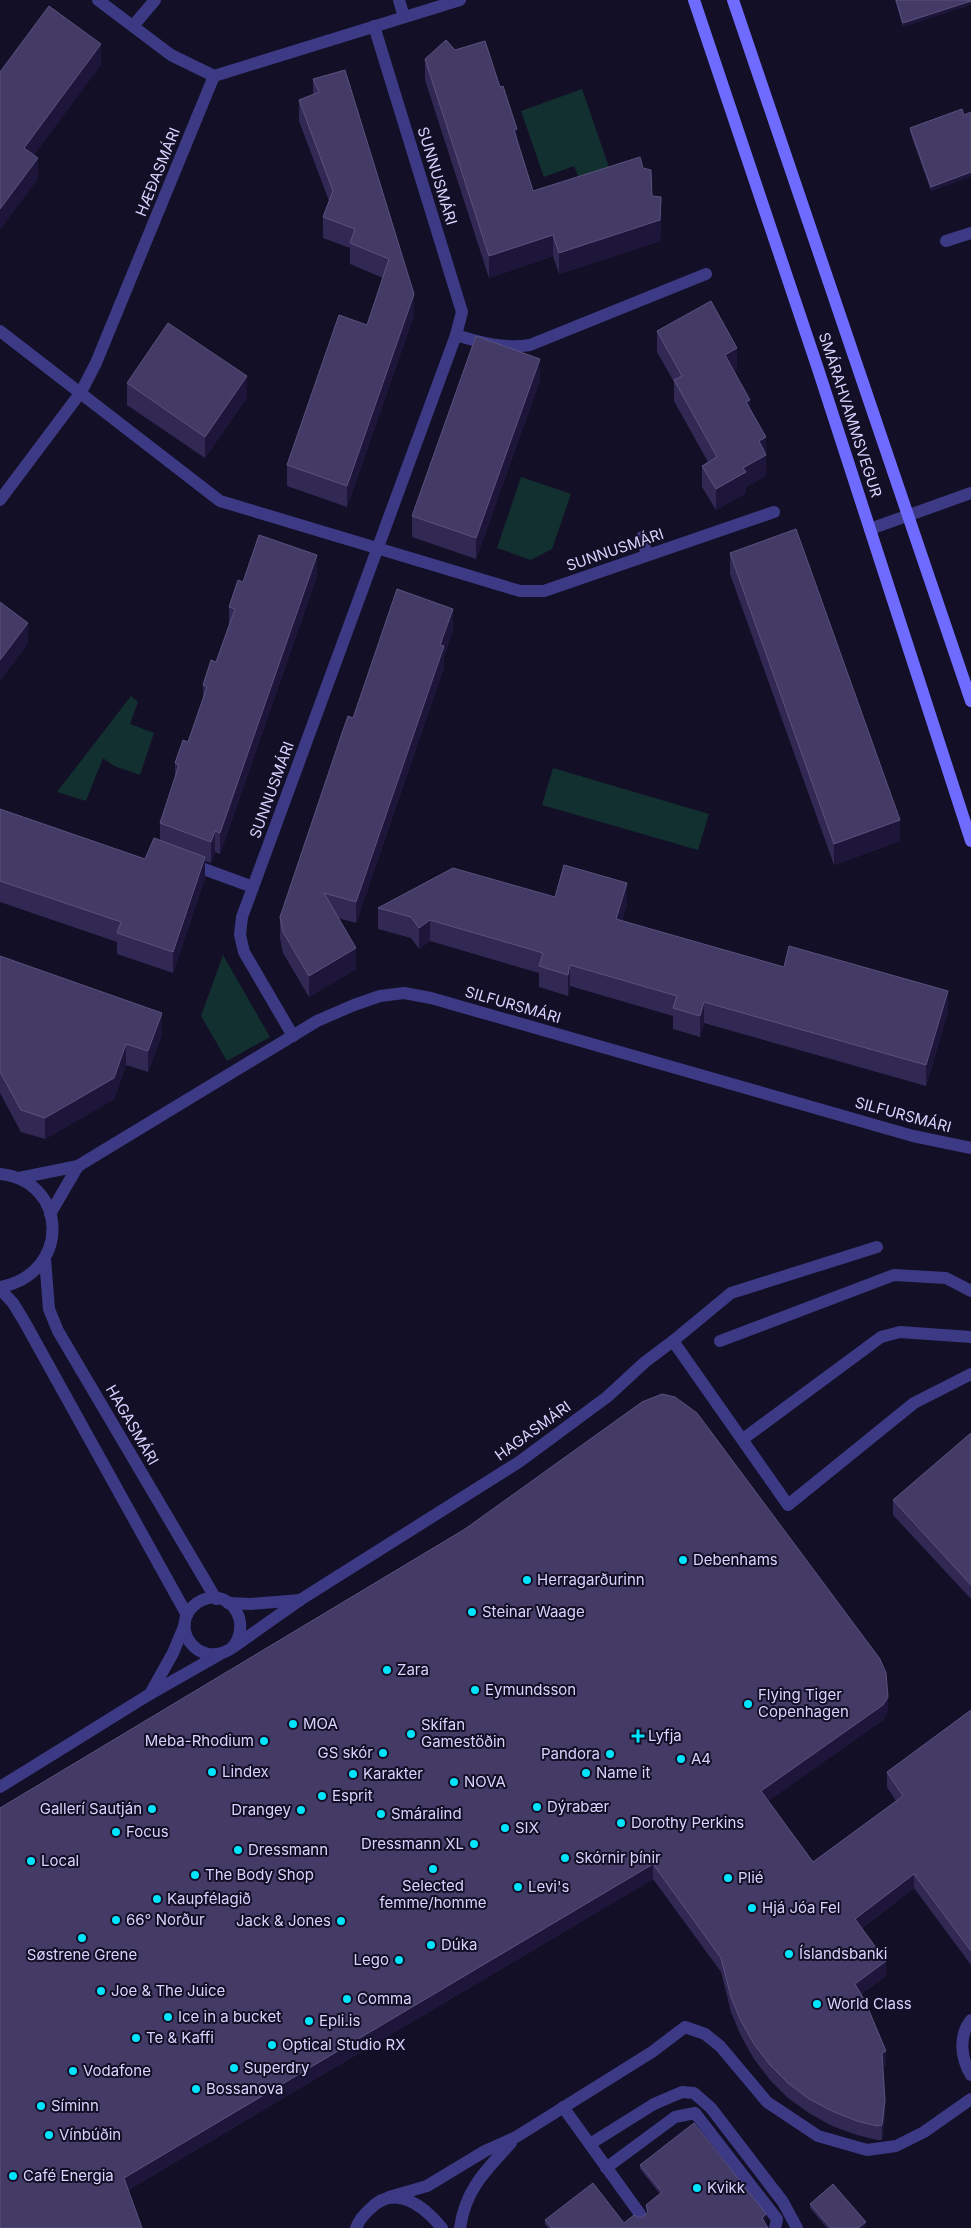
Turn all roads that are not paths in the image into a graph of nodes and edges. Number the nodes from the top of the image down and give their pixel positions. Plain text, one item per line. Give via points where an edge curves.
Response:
1 (98, 0) edge
2 (155, 0) edge
3 (399, 0) edge
4 (460, 0) edge
5 (694, 0) edge
6 (733, 0) edge
7 (404, 17) junction
8 (133, 26) junction
9 (374, 26) junction
10 (214, 76) junction
11 (971, 233) edge
12 (946, 241) dead end
13 (706, 274) dead end
14 (0, 331) edge
15 (456, 335) junction
16 (81, 392) junction
17 (971, 493) edge
18 (0, 500) edge
19 (774, 512) dead end
20 (908, 515) junction
21 (870, 529) junction
22 (642, 537) dead end
23 (379, 548) junction
24 (647, 555) junction
25 (971, 702) edge
26 (971, 841) edge
27 (174, 858) edge
28 (254, 887) junction
29 (293, 1036) junction
30 (971, 1148) edge
31 (78, 1166) junction
32 (0, 1174) edge
33 (19, 1178) junction
34 (50, 1214) junction
35 (877, 1247) dead end
36 (45, 1259) junction
37 (0, 1288) edge
38 (971, 1292) edge
39 (971, 1338) edge
40 (673, 1341) junction
41 (720, 1341) dead end
42 (971, 1374) edge
43 (743, 1439) junction
44 (222, 1600) junction
45 (300, 1600) junction
46 (186, 1620) junction
47 (227, 1650) junction
48 (150, 1694) junction
49 (0, 1786) edge
50 (971, 2020) edge
51 (971, 2075) edge
52 (971, 2099) edge
53 (563, 2107) junction
54 (516, 2137) junction
55 (590, 2144) junction
56 (606, 2168) junction
57 (389, 2197) junction
58 (640, 2214) dead end
59 (356, 2228) edge
60 (442, 2228) edge
61 (460, 2228) edge
62 (775, 2228) edge
63 (796, 2228) edge

1 - 8 street
2 - 8 street
3 - 7 street
4 - 7 street
5 - 21 main road, SMÁRAHVAMMSVEGUR
6 - 20 main road, SMÁRAHVAMMSVEGUR
7 - 9 street
8 - 10 street via 171,55
9 - 10 street
9 - 15 street, SUNNUSMÁRI via 462,312
10 - 16 street, HÆÐASMÁRI via 123,301
11 - 12 street
13 - 15 street via 530,345 514,348 492,346
14 - 16 street, SUNNUSMÁRI
15 - 23 street, SUNNUSMÁRI
16 - 18 street, HÆÐASMÁRI
16 - 23 street, SUNNUSMÁRI via 220,501
17 - 20 street
19 - 24 street, SUNNUSMÁRI
20 - 21 street
20 - 25 main road, SMÁRAHVAMMSVEGUR
21 - 26 main road, SMÁRAHVAMMSVEGUR
22 - 24 street
23 - 24 street, SUNNUSMÁRI via 531,592 544,592
23 - 28 street, SUNNUSMÁRI
27 - 28 street
28 - 29 street, SUNNUSMÁRI via 240,926 242,945 248,961
29 - 30 street, SILFURSMÁRI via 317,1021 380,996 404,994 431,998 913,1136
29 - 31 street, SILFURSMÁRI
31 - 33 street, SILFURSMÁRI
31 - 34 street, SILFURSMÁRI
32 - 33 street, HAGASMÁRI
33 - 34 street, HAGASMÁRI via 33,1187
34 - 36 street, HAGASMÁRI via 52,1237
35 - 40 street, HAGASMÁRI via 731,1293
36 - 37 street, HAGASMÁRI via 25,1279
36 - 44 street, HAGASMÁRI via 49,1309 58,1331
37 - 46 street, HAGASMÁRI via 24,1322
38 - 41 street via 946,1278 894,1275
39 - 43 street via 900,1332 881,1337
40 - 43 street
40 - 45 street, HAGASMÁRI via 608,1397 519,1462
42 - 43 street via 914,1403 788,1505
44 - 45 street, HAGASMÁRI via 252,1604
44 - 46 street, HAGASMÁRI via 199,1602
44 - 47 street, HAGASMÁRI via 239,1616 241,1624 238,1641
45 - 47 street, HAGASMÁRI
46 - 47 street, HAGASMÁRI via 189,1642 196,1649 213,1655
46 - 48 street via 173,1653
47 - 48 street
48 - 49 street
50 - 51 street via 962,2043 965,2066
52 - 53 street via 917,2136 896,2146 867,2150 818,2136 766,2102 720,2046 704,2034 685,2028
53 - 54 street
53 - 55 street
54 - 57 street via 485,2151 427,2186
54 - 61 street via 470,2192
55 - 56 street
55 - 63 street via 654,2104 682,2092 694,2093 711,2108 783,2202
56 - 58 street
56 - 62 street via 675,2117 695,2113 777,2219
57 - 59 street via 358,2220
57 - 60 street via 408,2200 421,2207

